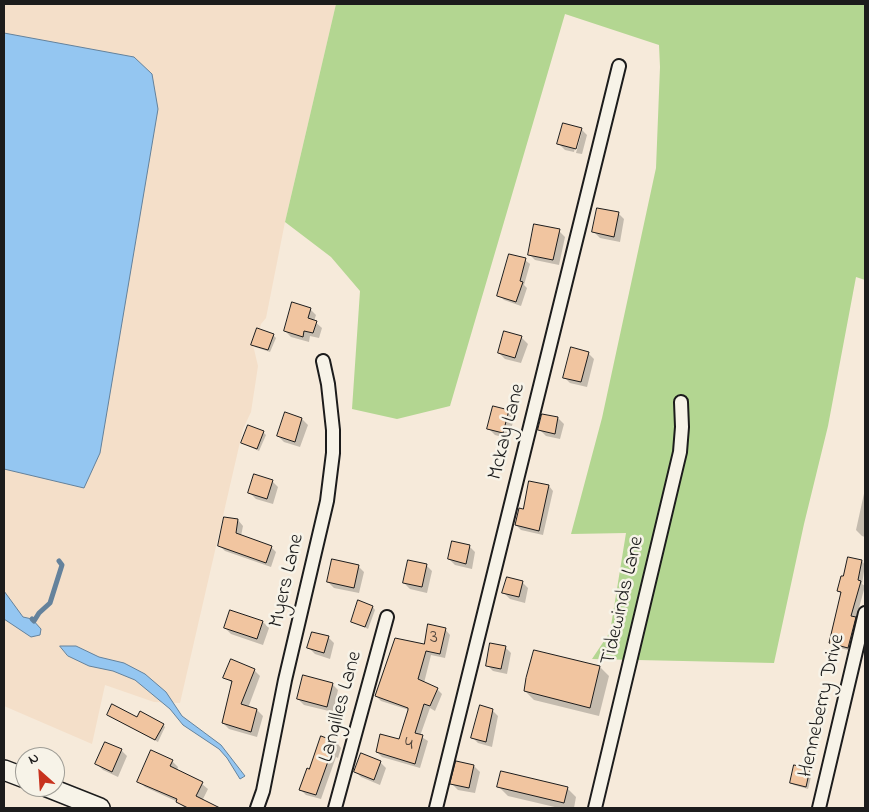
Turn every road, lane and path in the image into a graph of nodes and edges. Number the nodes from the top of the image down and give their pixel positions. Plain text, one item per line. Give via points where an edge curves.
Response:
1 (620, 66) dead end
2 (323, 361) dead end
3 (681, 402) dead end
4 (865, 614) edge
5 (387, 617) dead end
6 (65, 794) edge
7 (100, 808) edge
8 (257, 808) edge
9 (334, 808) edge
10 (436, 808) edge
11 (595, 808) edge
12 (819, 808) edge

1 - 10 street, Mckay Lane
2 - 8 street, Myers Lane via 333,430 327,500 285,680 264,791
3 - 11 street, Tidewinds Lane via 680,452
4 - 12 street, Henneberry Drive
5 - 9 street, Langilles Lane
6 - 7 main road

